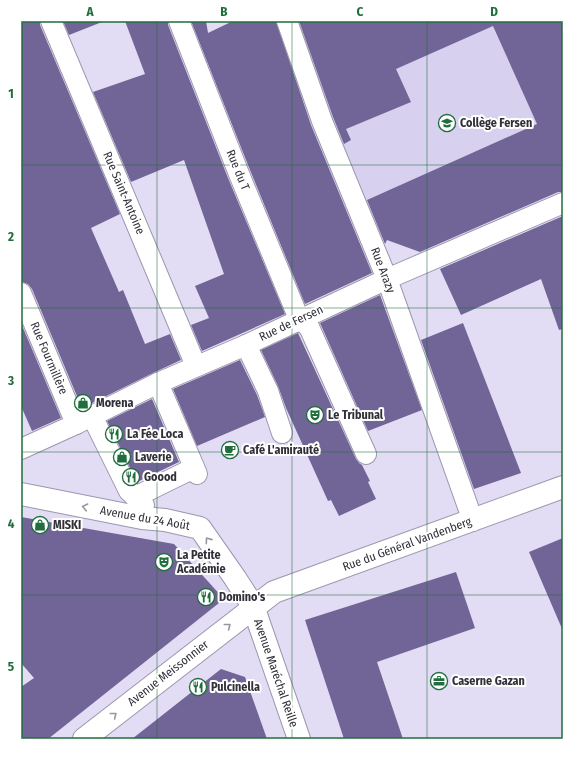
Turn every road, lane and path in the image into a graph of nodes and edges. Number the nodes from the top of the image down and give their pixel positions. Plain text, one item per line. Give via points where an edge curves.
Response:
1 (51, 21) edge
2 (179, 21) edge
3 (287, 21) edge
4 (563, 203) edge
5 (388, 279) junction
6 (21, 293) edge
7 (299, 319) junction
8 (246, 345) junction
9 (196, 366) junction
10 (158, 383) junction
11 (84, 420) junction
12 (282, 433) dead end
13 (21, 449) edge
14 (366, 454) dead end
15 (563, 487) edge
16 (21, 494) edge
17 (473, 521) junction
18 (253, 606) junction
19 (84, 739) edge
20 (299, 739) edge

1 - 9 street, Rue Saint-Antoine
2 - 7 street, Rue du T
3 - 5 street, Rue Arazy via 322,121
4 - 5 street, Rue de Fersen
5 - 7 street, Rue de Fersen
5 - 17 street, Rue Arazy
6 - 11 street, Rue Fourmillère
7 - 8 street, Rue de Fersen
7 - 14 street, Rue du T via 309,327
8 - 9 street, Rue de Fersen
8 - 12 street via 268,391
9 - 10 street, Rue de Fersen
10 - 11 street, Rue de Fersen
10 - 11 street, Rue Fourmillère via 196,471 139,501 129,491
11 - 13 street, Rue de Fersen
15 - 17 street, Rue du Général Vandenberg
18 -> 16 street, Avenue du 24 Août via 200,528
17 - 18 street, Rue du Général Vandenberg via 274,592
19 -> 18 street, Avenue Meissonnier
18 - 20 street, Avenue Maréchal Reille

